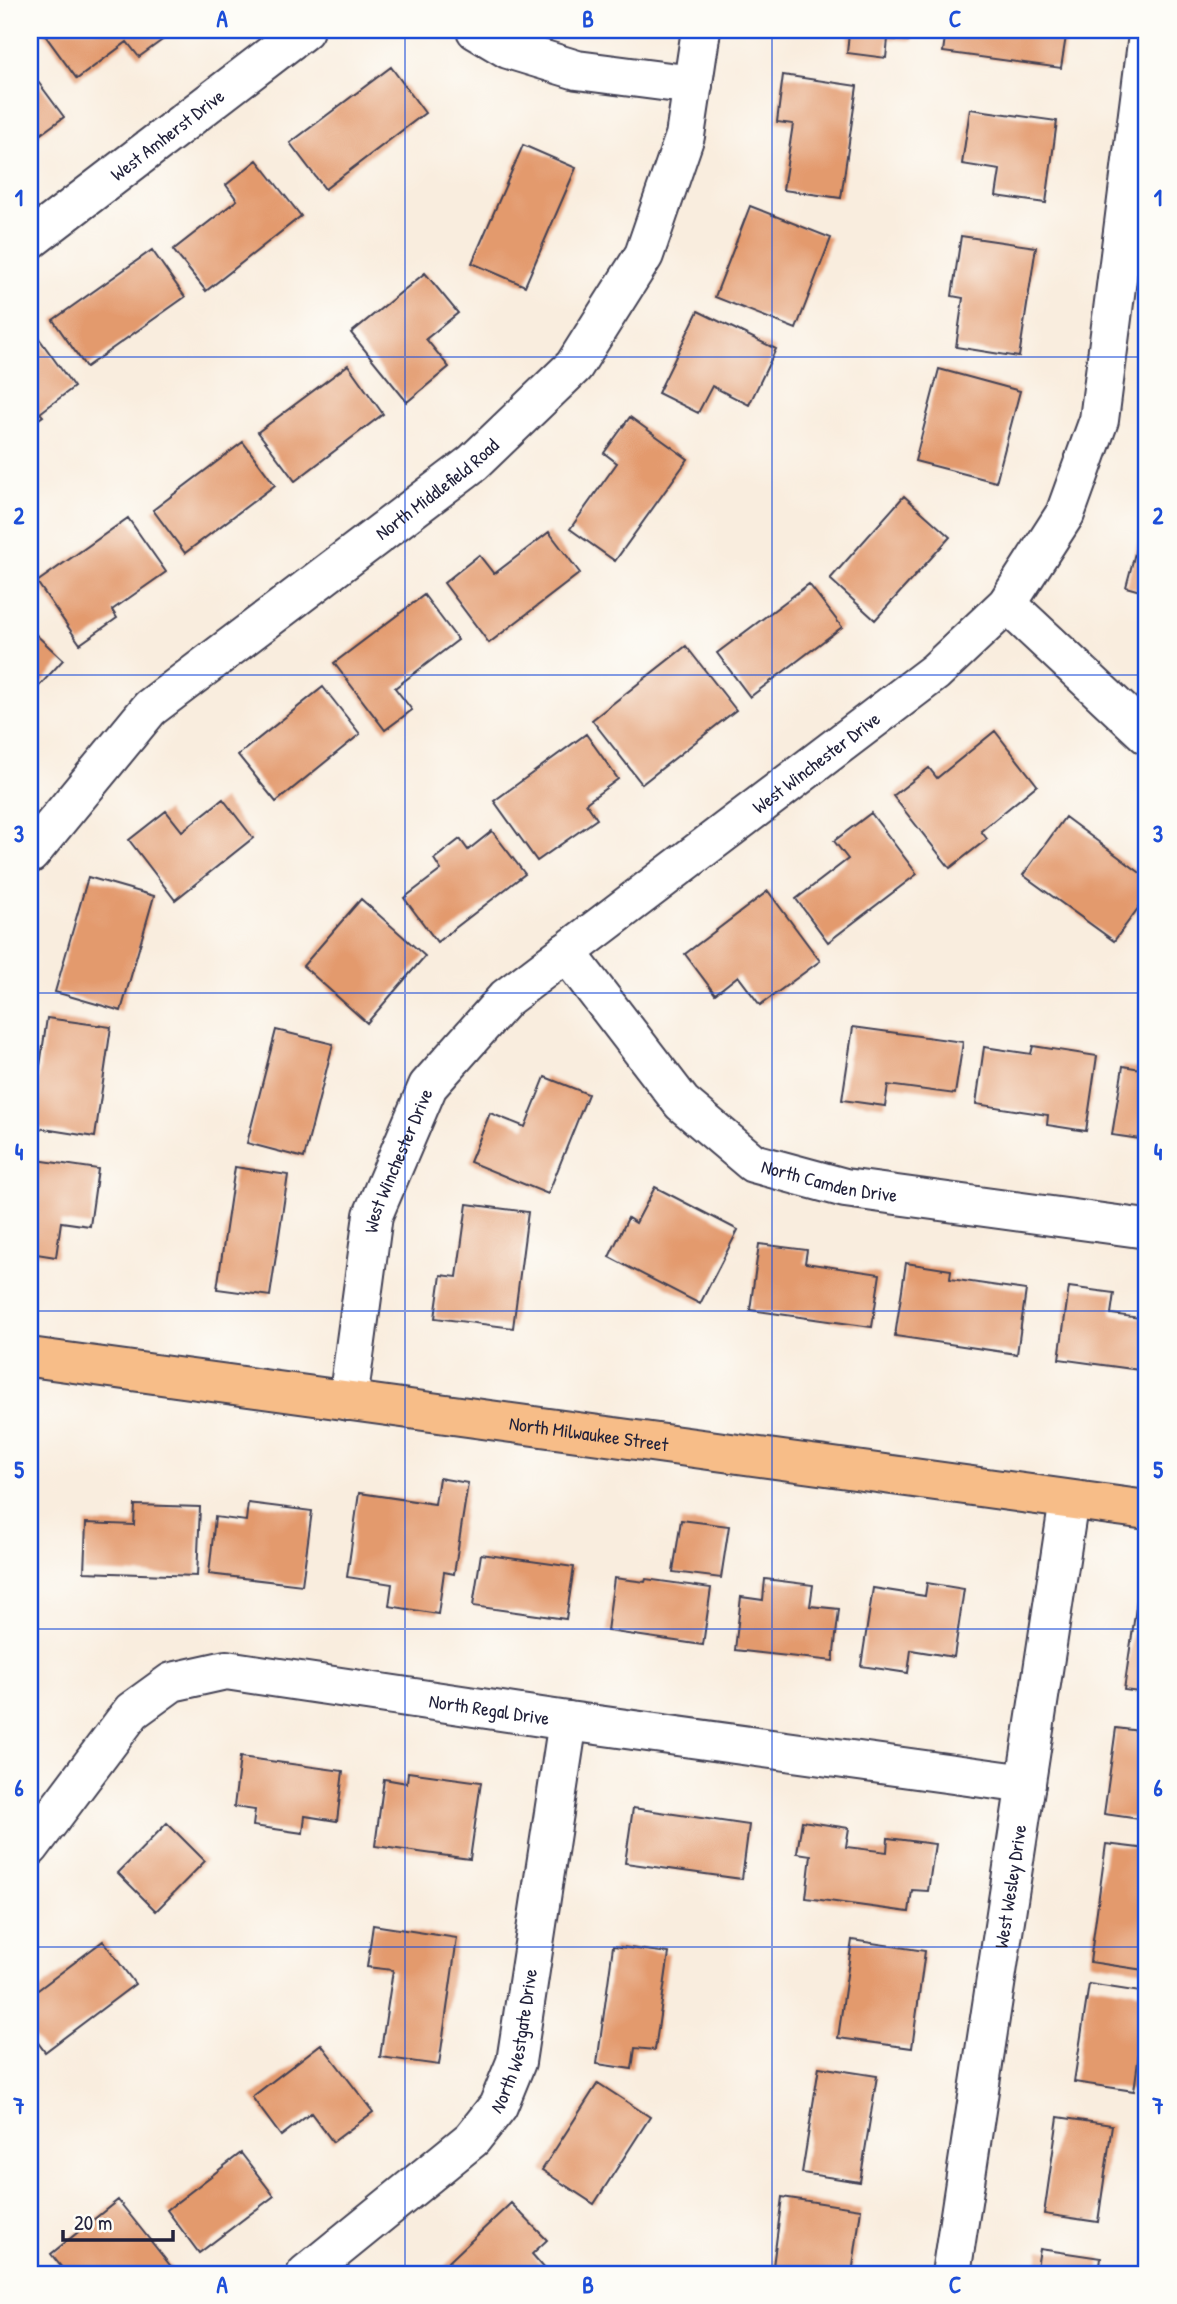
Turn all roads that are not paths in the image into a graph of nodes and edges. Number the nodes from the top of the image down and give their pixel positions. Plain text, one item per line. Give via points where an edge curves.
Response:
1 (304, 30) edge
2 (476, 30) edge
3 (701, 30) edge
4 (1147, 43) edge
5 (694, 85) junction
6 (30, 240) edge
7 (1132, 279) edge
8 (1007, 604) junction
9 (1147, 735) edge
10 (30, 854) edge
11 (566, 952) junction
12 (1147, 1229) edge
13 (30, 1357) edge
14 (348, 1401) junction
15 (1069, 1500) junction
16 (1147, 1510) edge
17 (568, 1721) junction
18 (1026, 1784) junction
19 (30, 1847) edge
20 (306, 2274) edge
21 (951, 2274) edge

1 - 6 street, West Amherst Drive
2 - 5 street via 508,49 577,70
3 - 5 street, North Middlefield Road
4 - 7 street, West Winchester Drive
5 - 10 street, North Middlefield Road via 685,136 644,254 573,366 473,463 150,708
7 - 8 street, West Winchester Drive via 1099,420 1065,514
8 - 9 street
8 - 11 street, West Winchester Drive via 935,672
11 - 12 street, North Camden Drive via 682,1103 753,1163 845,1188
11 - 14 street, West Winchester Drive via 506,998 428,1086 373,1215
13 - 14 main road, North Milwaukee Street
14 - 15 main road, North Milwaukee Street
15 - 16 main road, North Milwaukee Street
15 - 18 street, West Wesley Drive
17 - 18 street, North Regal Drive
17 - 19 street, North Regal Drive via 226,1670 172,1682 132,1711
17 - 20 street, North Westgate Drive via 516,2062 498,2106 472,2139
18 - 21 street, West Wesley Drive

